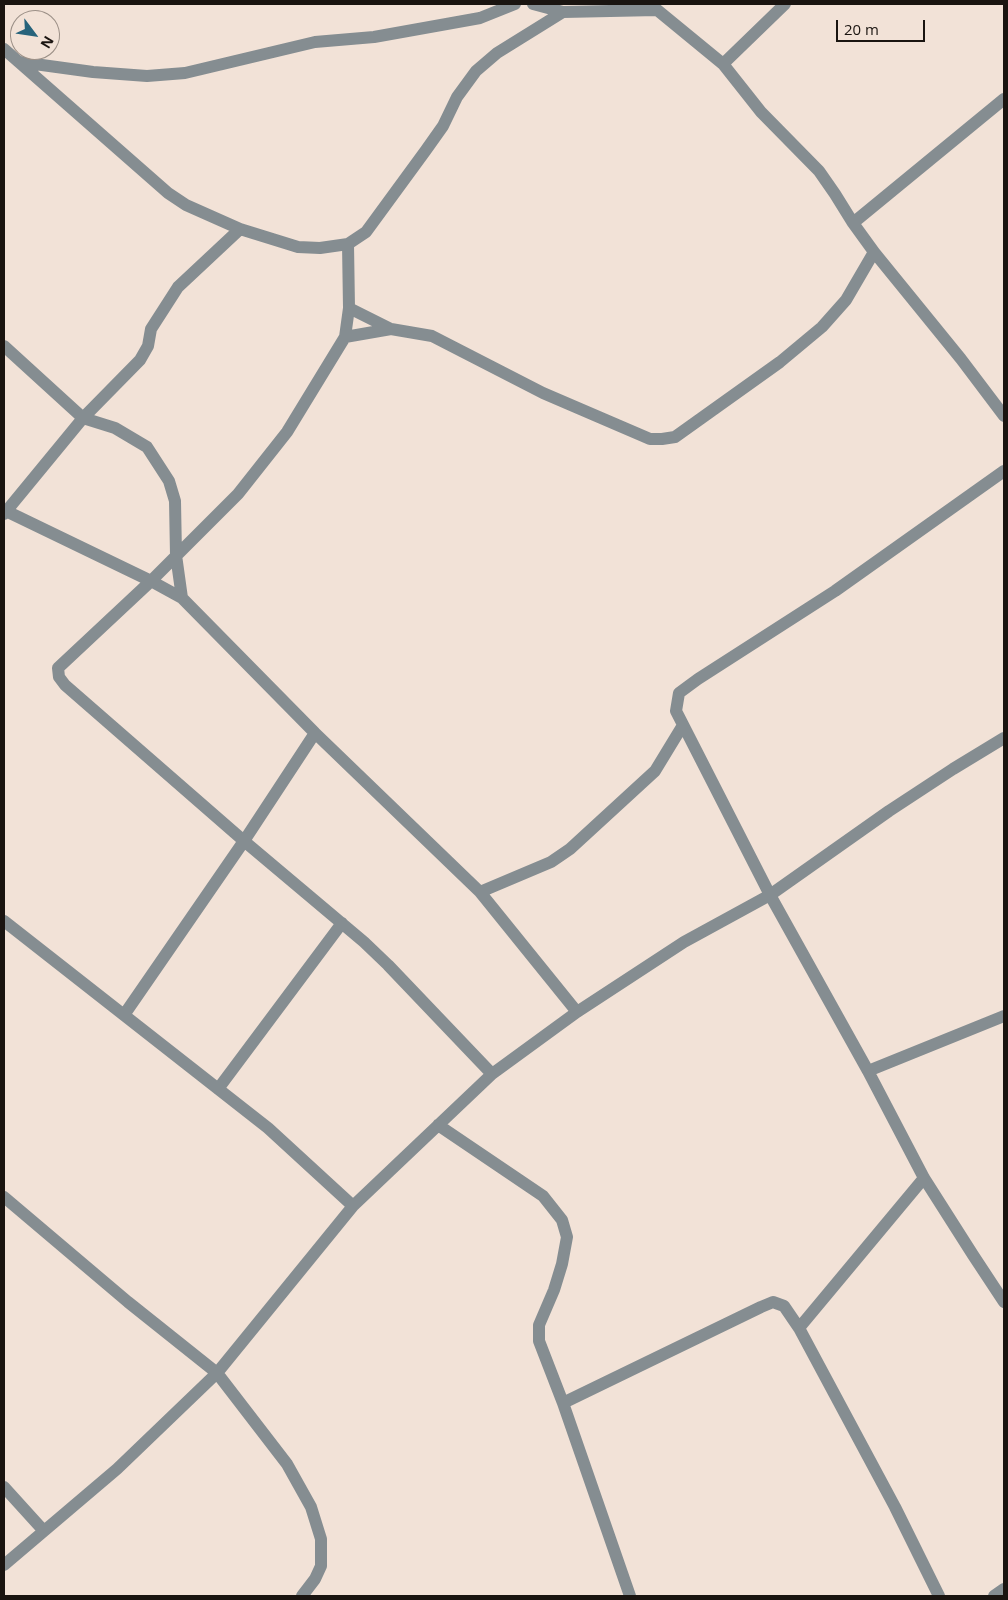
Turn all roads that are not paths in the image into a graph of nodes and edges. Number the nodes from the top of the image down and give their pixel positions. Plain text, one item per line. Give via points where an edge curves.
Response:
1 (516, 4) edge
2 (533, 4) edge
3 (785, 4) edge
4 (654, 7) edge
5 (563, 12) junction
6 (4, 49) edge
7 (20, 62) junction
8 (723, 64) junction
9 (1004, 99) edge
10 (853, 224) junction
11 (240, 229) junction
12 (348, 244) junction
13 (874, 252) junction
14 (350, 308) junction
15 (391, 329) junction
16 (345, 337) junction
17 (4, 346) edge
18 (1004, 415) edge
19 (83, 418) junction
20 (1004, 471) edge
21 (5, 513) edge
22 (176, 555) junction
23 (150, 580) junction
24 (182, 598) junction
25 (683, 726) junction
26 (315, 733) junction
27 (1004, 738) edge
28 (244, 841) junction
29 (480, 892) junction
30 (770, 894) junction
31 (4, 921) edge
32 (342, 923) junction
33 (577, 1012) junction
34 (124, 1015) junction
35 (1004, 1016) edge
36 (868, 1071) junction
37 (492, 1074) junction
38 (218, 1089) junction
39 (438, 1125) junction
40 (924, 1178) junction
41 (4, 1197) edge
42 (353, 1206) junction
43 (1004, 1302) edge
44 (799, 1328) junction
45 (217, 1373) junction
46 (563, 1404) junction
47 (4, 1488) edge
48 (43, 1530) junction
49 (4, 1566) edge
50 (1004, 1590) edge
51 (302, 1596) edge
52 (630, 1596) edge
53 (939, 1596) edge
54 (994, 1596) edge

1 - 7 street via 480,18 374,37 315,42 185,73 147,76
2 - 5 street
3 - 8 street
4 - 5 street
4 - 8 street
5 - 12 street via 476,70 437,134 381,214 366,232
6 - 7 street
7 - 11 street via 168,193 186,205
8 - 10 street via 760,112 819,171
9 - 10 street
10 - 13 street
11 - 12 street via 298,247
11 - 19 street via 178,287 151,330 148,346 140,360
12 - 14 street
13 - 15 street via 846,300 822,327 780,362 675,437 650,439 543,393 432,336
13 - 18 street
14 - 15 street
14 - 16 street
15 - 16 street
16 - 22 street via 287,432 238,494
17 - 19 street
19 - 21 street
19 - 22 street via 114,428 147,447 170,481 175,501
20 - 25 street via 835,592 679,693 676,711
21 - 23 street
22 - 23 street
22 - 24 street
23 - 24 street
23 - 28 street via 58,668 59,677 64,685
24 - 26 street
25 - 29 street via 655,771 570,849 551,862
25 - 30 street
26 - 28 street
26 - 29 street
27 - 30 street
28 - 32 street
28 - 34 street
29 - 33 street
30 - 33 street via 684,942
30 - 36 street
31 - 34 street
32 - 37 street via 388,965
32 - 38 street
33 - 37 street
34 - 38 street
35 - 36 street
36 - 40 street
37 - 39 street
38 - 42 street via 268,1128
39 - 42 street
39 - 46 street via 543,1196 562,1220 567,1237 562,1264 539,1325 539,1341
40 - 43 street
40 - 44 street
41 - 45 street
42 - 45 street
44 - 46 street via 784,1306 773,1302
44 - 53 street
45 - 48 street via 117,1469
45 - 51 street via 286,1464 311,1507 321,1539 320,1566
46 - 52 street
47 - 48 street
48 - 49 street
50 - 54 street

